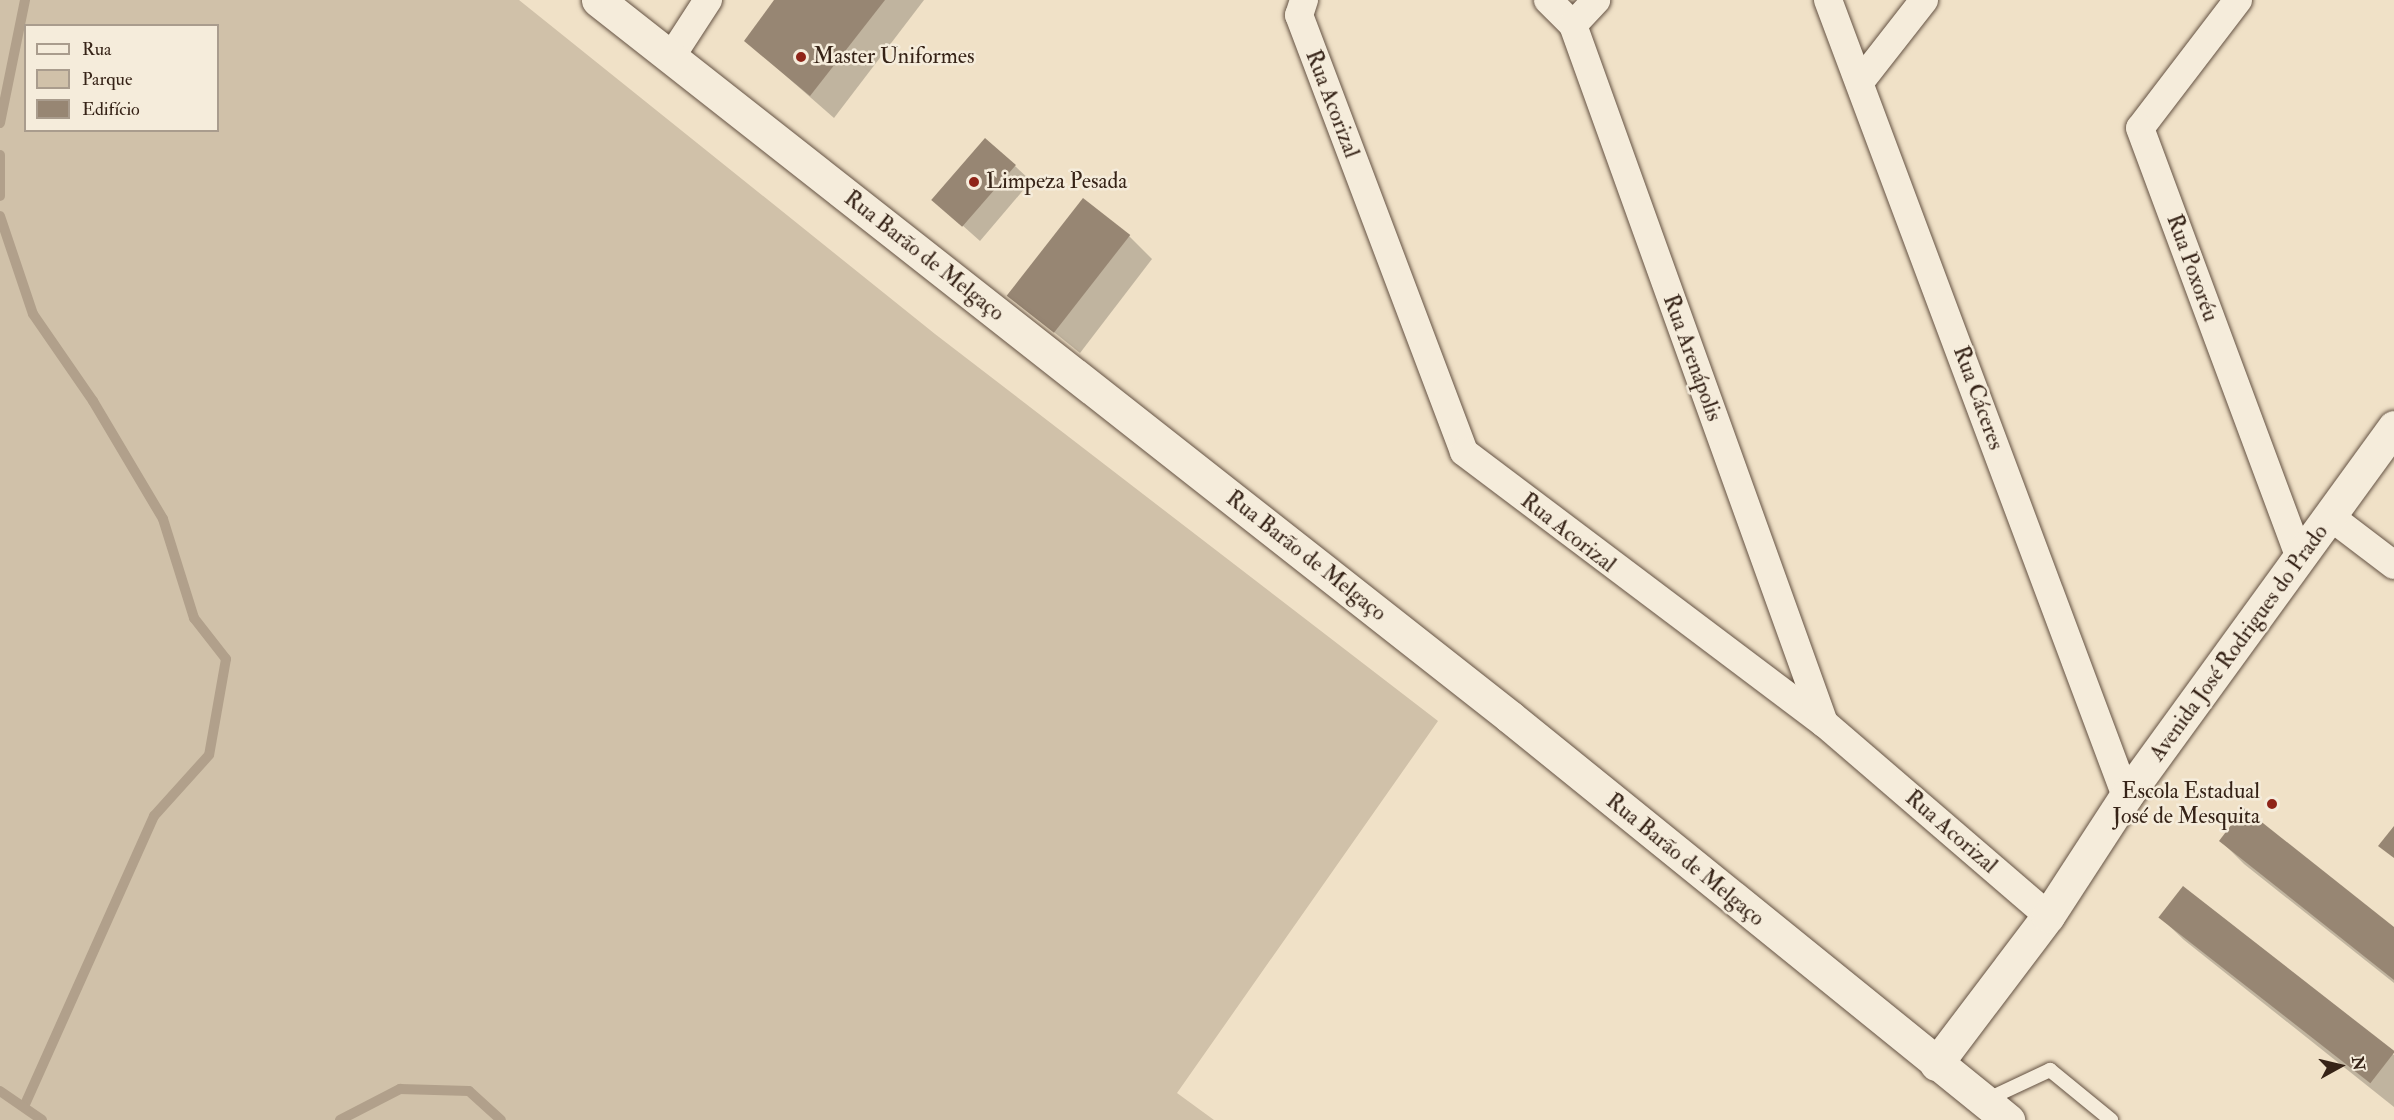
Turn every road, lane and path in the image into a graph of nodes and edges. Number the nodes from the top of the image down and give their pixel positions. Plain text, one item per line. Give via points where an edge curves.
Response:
1 (598, 0) edge
2 (708, 0) edge
3 (1304, 0) edge
4 (1548, 0) edge
5 (1596, 0) edge
6 (1828, 0) edge
7 (1924, 0) edge
8 (2238, 0) edge
9 (1573, 25) junction
10 (671, 57) junction
11 (1860, 82) junction
12 (2394, 427) edge
13 (2331, 517) junction
14 (2300, 558) junction
15 (2394, 565) edge
16 (1824, 723) junction
17 (2126, 796) junction
18 (2048, 916) junction
19 (1936, 1064) junction
20 (1996, 1111) edge
21 (2111, 1120) edge

1 - 10 street, Rua Barão de Melgaço
2 - 10 street
3 - 16 street, Rua Acorizal via 1299,15 1464,452
4 - 9 street, Rua Arenápolis
5 - 9 street
6 - 11 street, Rua Cáceres
7 - 11 street
8 - 14 street, Rua Poxoréu via 2140,128
9 - 16 street, Rua Arenápolis
10 - 19 street, Rua Barão de Melgaço via 1510,717
11 - 17 street, Rua Cáceres
12 - 13 street, Avenida José Rodrigues do Prado
13 - 14 street, Avenida José Rodrigues do Prado
13 - 15 street
14 - 17 street, Avenida José Rodrigues do Prado
16 - 18 street, Rua Acorizal
17 - 18 street, Avenida José Rodrigues do Prado
18 - 19 street, Avenida José Rodrigues do Prado
19 - 20 street, Rua Barão de Melgaço
20 - 21 lane via 2050,1070

